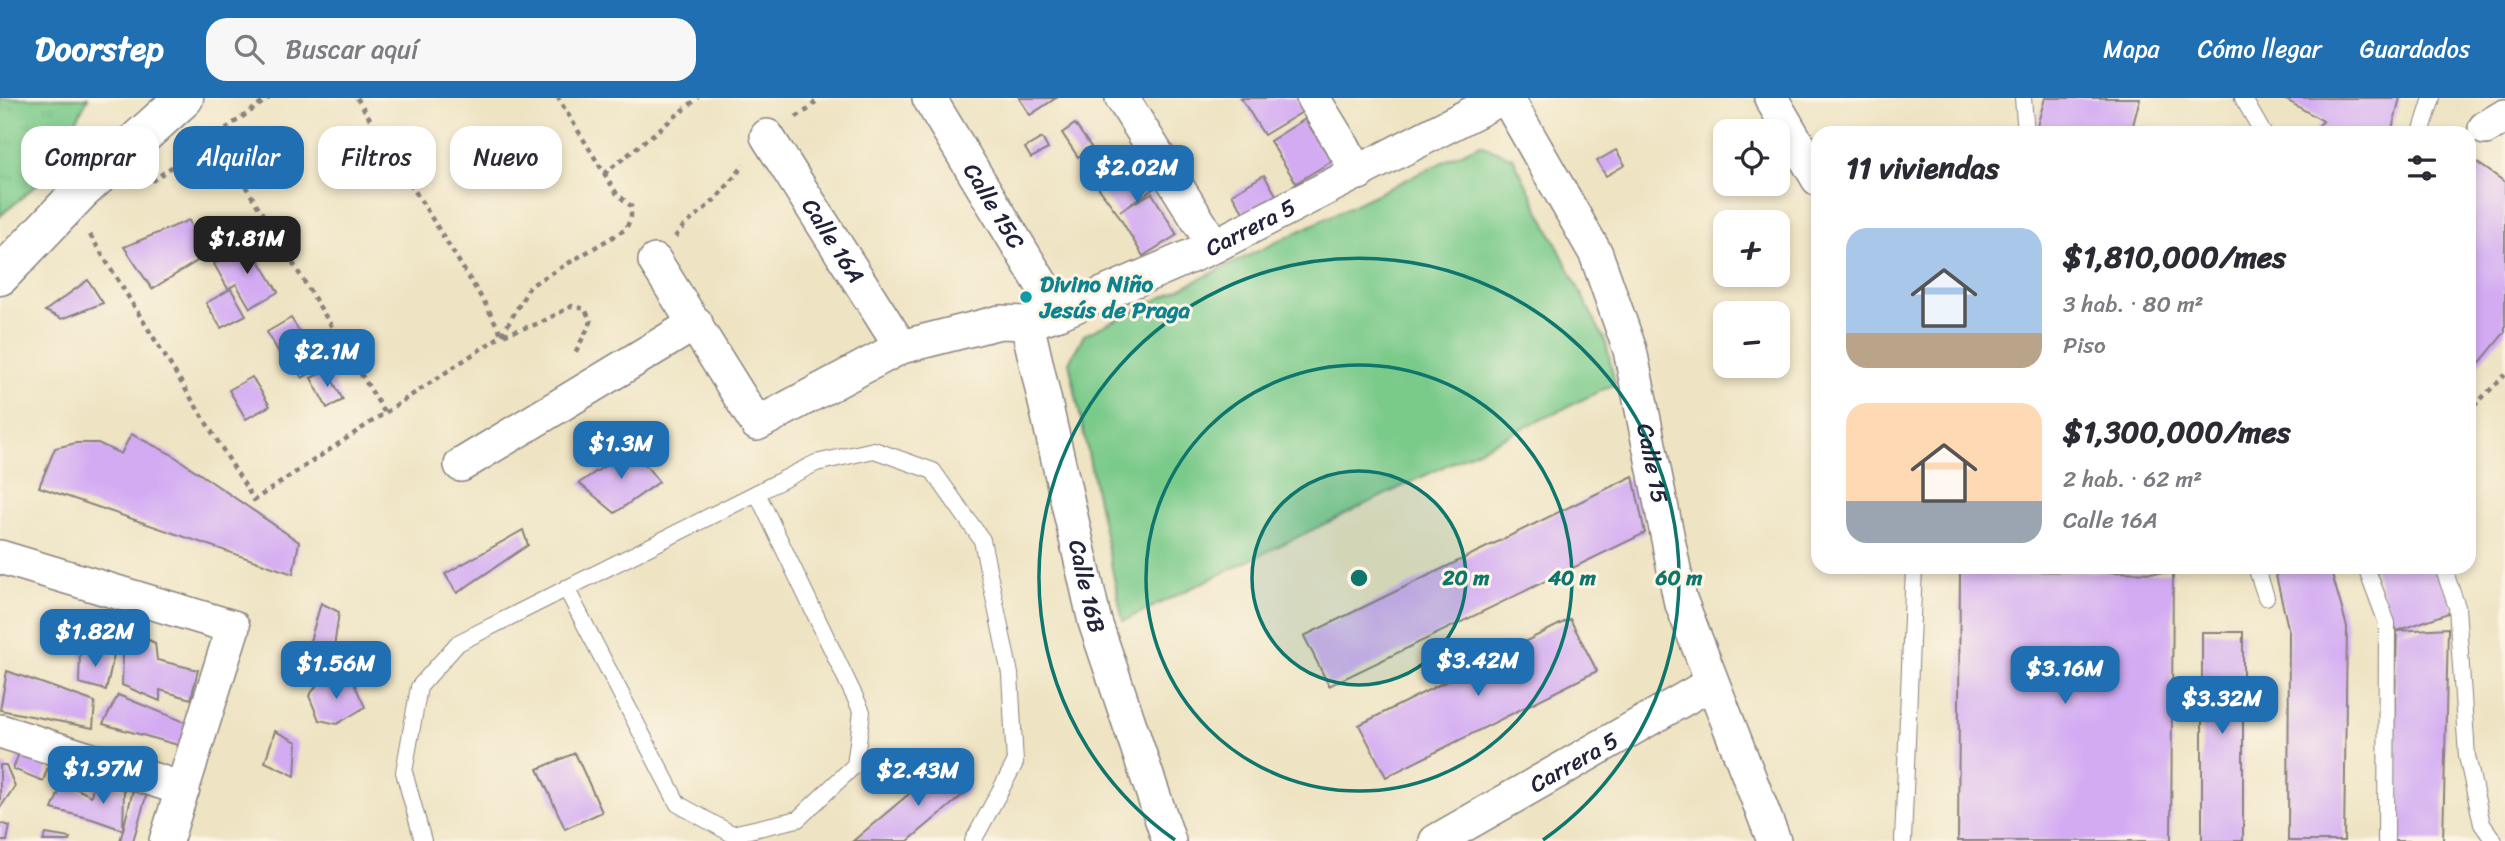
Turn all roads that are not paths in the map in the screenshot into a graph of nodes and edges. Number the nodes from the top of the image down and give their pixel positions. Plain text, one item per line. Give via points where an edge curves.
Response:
1 (184, 98) edge
2 (929, 98) edge
3 (1122, 98) edge
4 (1313, 98) edge
5 (1505, 98) edge
6 (1771, 98) edge
7 (2023, 98) edge
8 (2243, 98) edge
9 (2432, 98) edge
10 (2025, 126) edge
11 (2259, 126) edge
12 (2423, 126) edge
13 (767, 136) dead end
14 (1811, 167) edge
15 (1359, 173) junction
16 (1214, 246) junction
17 (655, 261) dead end
18 (0, 276) edge
19 (1059, 313) junction
20 (696, 323) junction
21 (1027, 323) junction
22 (901, 347) junction
23 (461, 465) dead end
24 (757, 493) junction
25 (0, 557) edge
26 (1914, 574) edge
27 (2258, 574) edge
28 (2368, 574) edge
29 (2445, 574) edge
30 (566, 588) junction
31 (2266, 597) dead end
32 (1712, 683) junction
33 (0, 731) edge
34 (183, 789) junction
35 (166, 841) edge
36 (423, 841) edge
37 (973, 841) edge
38 (1169, 841) edge
39 (1436, 841) edge
40 (1774, 841) edge
41 (1903, 841) edge
42 (2386, 841) edge
43 (2494, 841) edge

1 - 18 street via 80,192
2 - 19 street, Calle 15C
3 - 16 street
4 - 15 street
5 - 15 street, Carrera 5
5 - 32 street, Calle 15 via 1596,254 1630,350 1680,599
6 - 14 street
7 - 10 lane
8 - 11 lane
9 - 12 lane
13 - 22 street, Calle 16A
15 - 16 street, Carrera 5
16 - 19 street, Carrera 5
17 - 20 street
19 - 21 street, Carrera 5
20 - 22 street, Carrera 5 via 757,424
20 - 23 street
21 - 22 street, Carrera 5 via 1000,322
21 - 38 street, Calle 16B via 1095,622
24 - 30 lane
24 - 30 lane via 862,712 855,765 798,819 732,834 678,804
24 - 37 lane via 816,463 874,450 933,471 982,540 1010,674 1015,763
25 - 34 street via 233,628
26 - 41 lane
27 - 31 lane
28 - 42 lane via 2386,623
29 - 43 lane via 2457,607 2467,756 2482,824
30 - 36 lane via 458,643 419,687 404,772
32 - 39 street, Carrera 5
32 - 40 street, Calle 15
33 - 34 street
34 - 35 street

